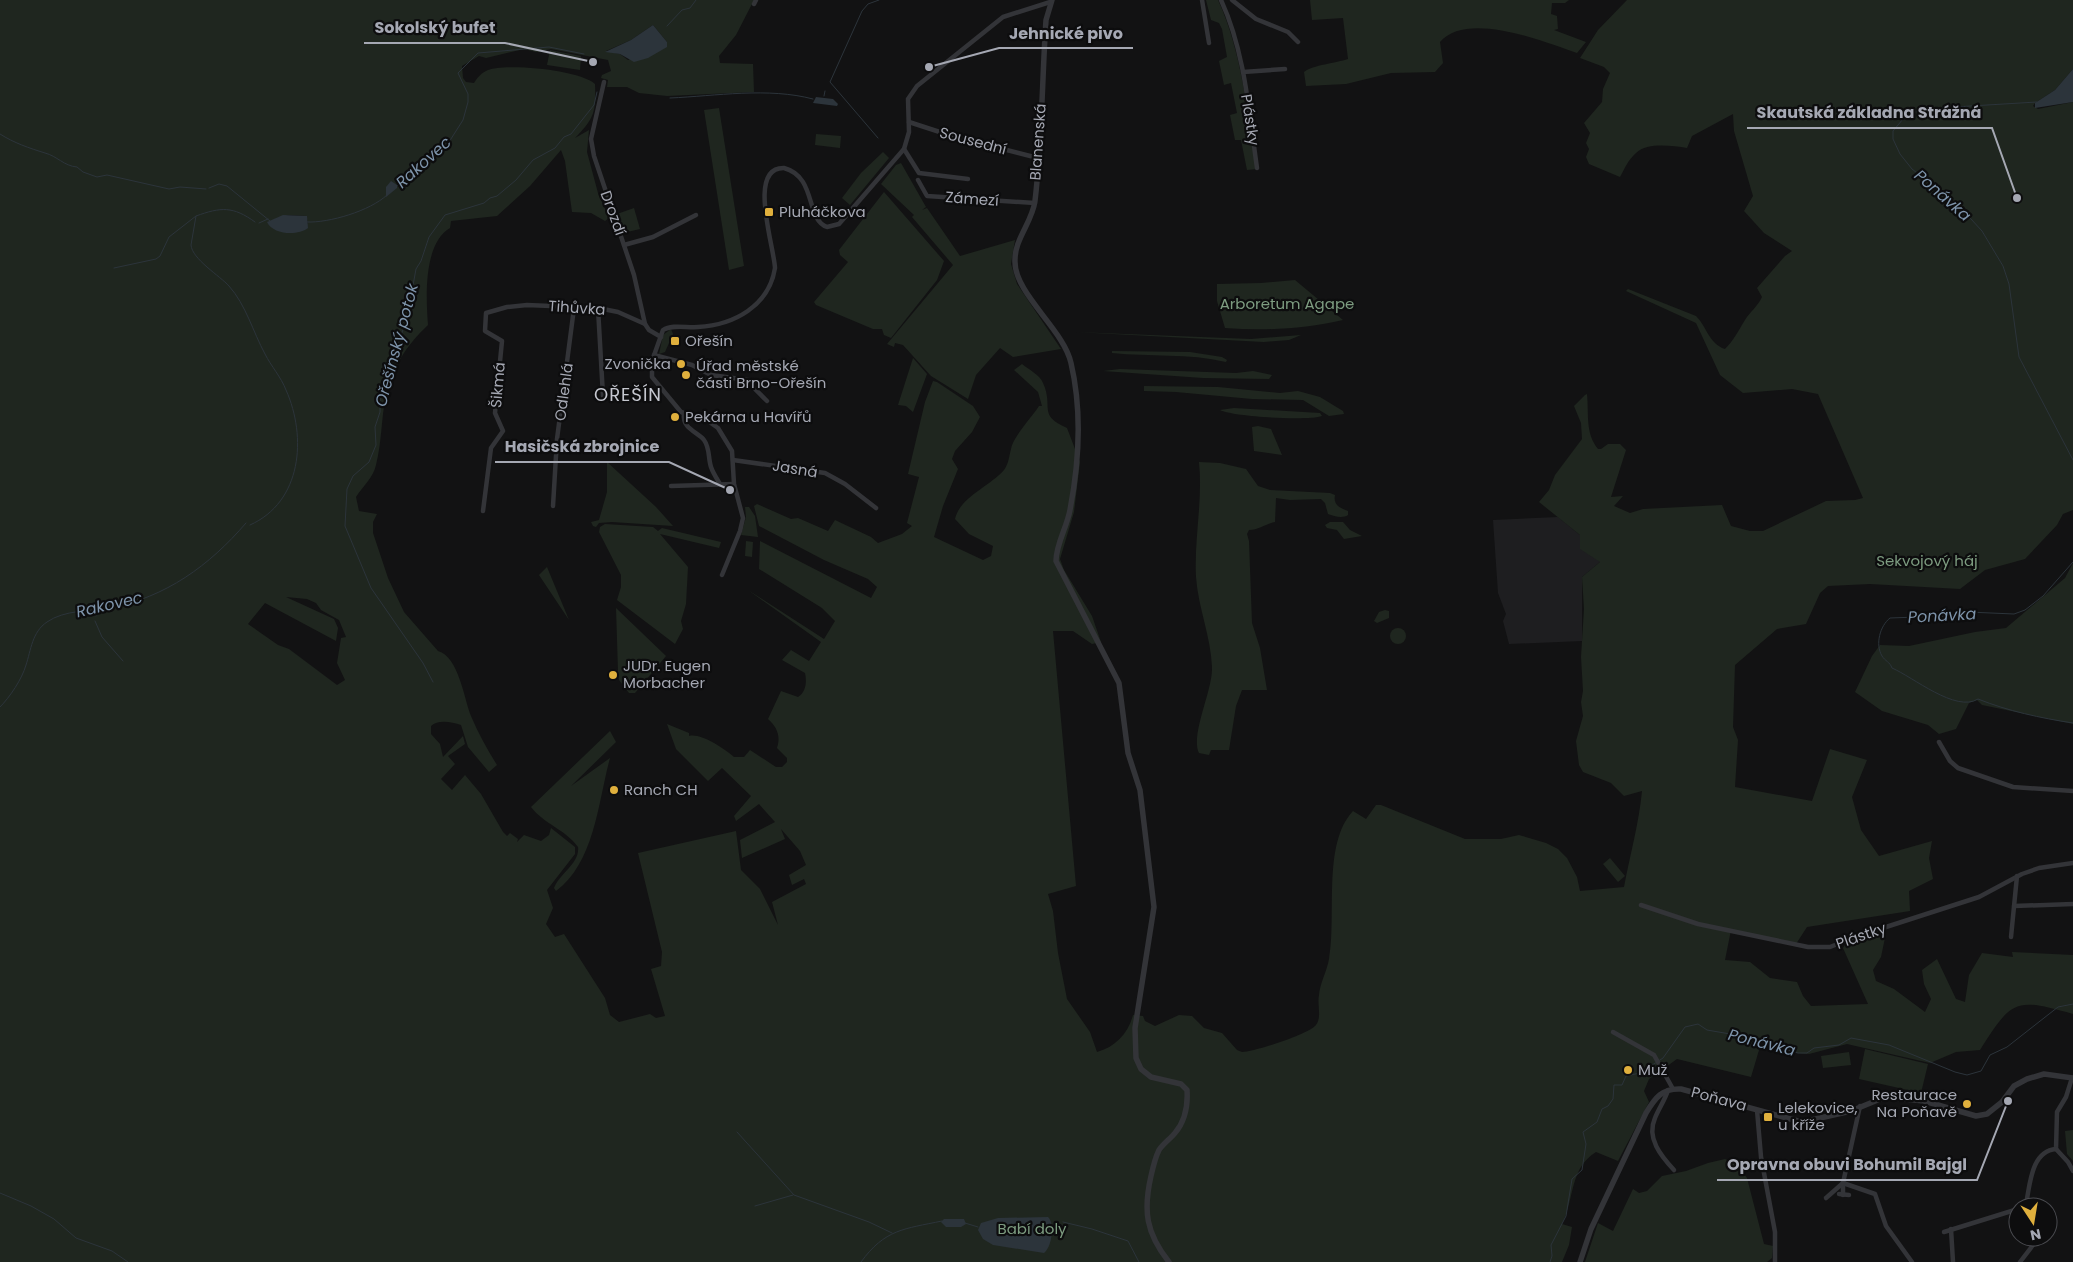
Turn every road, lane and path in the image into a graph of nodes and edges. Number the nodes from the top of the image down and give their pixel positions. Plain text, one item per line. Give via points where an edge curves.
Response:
1 (1202, 0) edge
2 (1221, 0) edge
3 (1232, 0) edge
4 (1051, 1) edge
5 (1298, 42) dead end
6 (1209, 43) dead end
7 (1285, 69) dead end
8 (1243, 72) junction
9 (604, 82) dead end
10 (908, 122) junction
11 (904, 149) junction
12 (1038, 158) junction
13 (1258, 168) dead end
14 (968, 179) dead end
15 (918, 180) dead end
16 (1035, 203) junction
17 (696, 215) dead end
18 (624, 245) junction
19 (507, 307) joint
20 (574, 308) junction
21 (598, 308) junction
22 (645, 324) junction
23 (661, 336) junction
24 (654, 355) junction
25 (746, 380) junction
26 (755, 381) dead end
27 (603, 396) dead end
28 (767, 402) dead end
29 (684, 414) junction
30 (734, 460) junction
31 (720, 484) junction
32 (734, 484) junction
33 (671, 486) dead end
34 (554, 506) dead end
35 (876, 508) dead end
36 (483, 511) dead end
37 (722, 575) dead end
38 (1939, 742) dead end
39 (2073, 791) edge
40 (2073, 863) edge
41 (2017, 876) junction
42 (2073, 904) edge
43 (1641, 905) dead end
44 (2014, 906) junction
45 (2011, 937) dead end
46 (1613, 1032) dead end
47 (2072, 1078) edge
48 (1671, 1089) junction
49 (1860, 1106) junction
50 (1757, 1110) junction
51 (2056, 1149) junction
52 (1674, 1170) dead end
53 (2073, 1171) edge
54 (1843, 1183) junction
55 (1849, 1195) dead end
56 (2027, 1197) edge
57 (1826, 1198) dead end
58 (2008, 1212) edge
59 (1951, 1229) junction
60 (1944, 1232) dead end
61 (2031, 1247) edge
62 (1169, 1262) edge
63 (1580, 1262) edge
64 (1775, 1262) edge
65 (1912, 1262) edge
66 (1954, 1262) edge
67 (2020, 1262) edge

1 - 6 street
2 - 8 street, Plástky
3 - 5 street via 1256,19 1288,32
4 - 10 street via 1003,17 921,82 908,99
4 - 12 street, Blanenská via 1046,20
7 - 8 street, Plástky
8 - 13 street, Plástky
9 - 18 street, Drozdí via 591,139 603,188
10 - 11 street via 908,140
10 - 12 street, Sousední
11 - 14 street via 919,173
11 - 23 street via 840,224 832,227 819,221 807,187 797,174 784,168 769,172 763,191 775,268 766,293 756,306 728,320 706,326 666,328
12 - 16 street, Blanenská
15 - 16 street, Zámezí via 927,196
16 - 62 street, Blanenská via 1017,244 1014,264 1020,281 1066,349 1071,362 1076,407 1076,462 1070,511 1056,561 1119,683 1128,753 1140,790 1154,907 1135,1028 1136,1058 1141,1069 1151,1077 1181,1084 1188,1090 1185,1114 1175,1134 1165,1142 1156,1158 1146,1196 1150,1230
17 - 18 street via 653,237
18 - 22 street, Drozdí
19 - 20 street, Tihůvka via 544,305
19 - 36 street, Šikmá via 488,311 485,317 486,331 502,341 495,413 503,431 491,448
20 - 21 street, Tihůvka
20 - 34 street, Odlehlá via 557,438
21 - 22 street, Tihůvka via 618,312
21 - 27 street
22 - 23 street
23 - 24 street
24 - 25 street via 692,365 711,374
24 - 29 street via 652,377
25 - 26 street
25 - 28 street
29 - 30 street via 718,428 731,446
29 - 31 street via 694,434 707,445 711,468
30 - 32 street
30 - 35 street, Jasná via 825,473
31 - 32 street
31 - 33 street
32 - 37 street via 742,525
38 - 39 street via 1958,768 2013,788
40 - 41 street, Plástky via 2039,868
41 - 43 street, Plástky via 1979,897 1830,947 1808,947 1698,924
41 - 44 street
42 - 44 street
44 - 45 street
46 - 48 street, Poňava via 1659,1061
47 - 49 street, Poňava via 2044,1074 2027,1079 2014,1086 1987,1114 1976,1116 1939,1104 1901,1098 1885,1097
47 - 51 street via 2057,1112
48 - 50 street, Poňava
48 - 52 street via 1654,1120 1652,1133 1660,1154
48 - 63 street via 1658,1095 1650,1107 1591,1229
49 - 50 street, Poňava via 1807,1121
49 - 54 street
50 - 64 street via 1761,1157 1774,1232
51 - 53 street
51 - 56 street via 2038,1159 2033,1167
54 - 55 street via 1841,1194
54 - 57 street
54 - 65 street via 1875,1194 1886,1226
58 - 59 street
59 - 60 street
59 - 66 street
61 - 67 street

